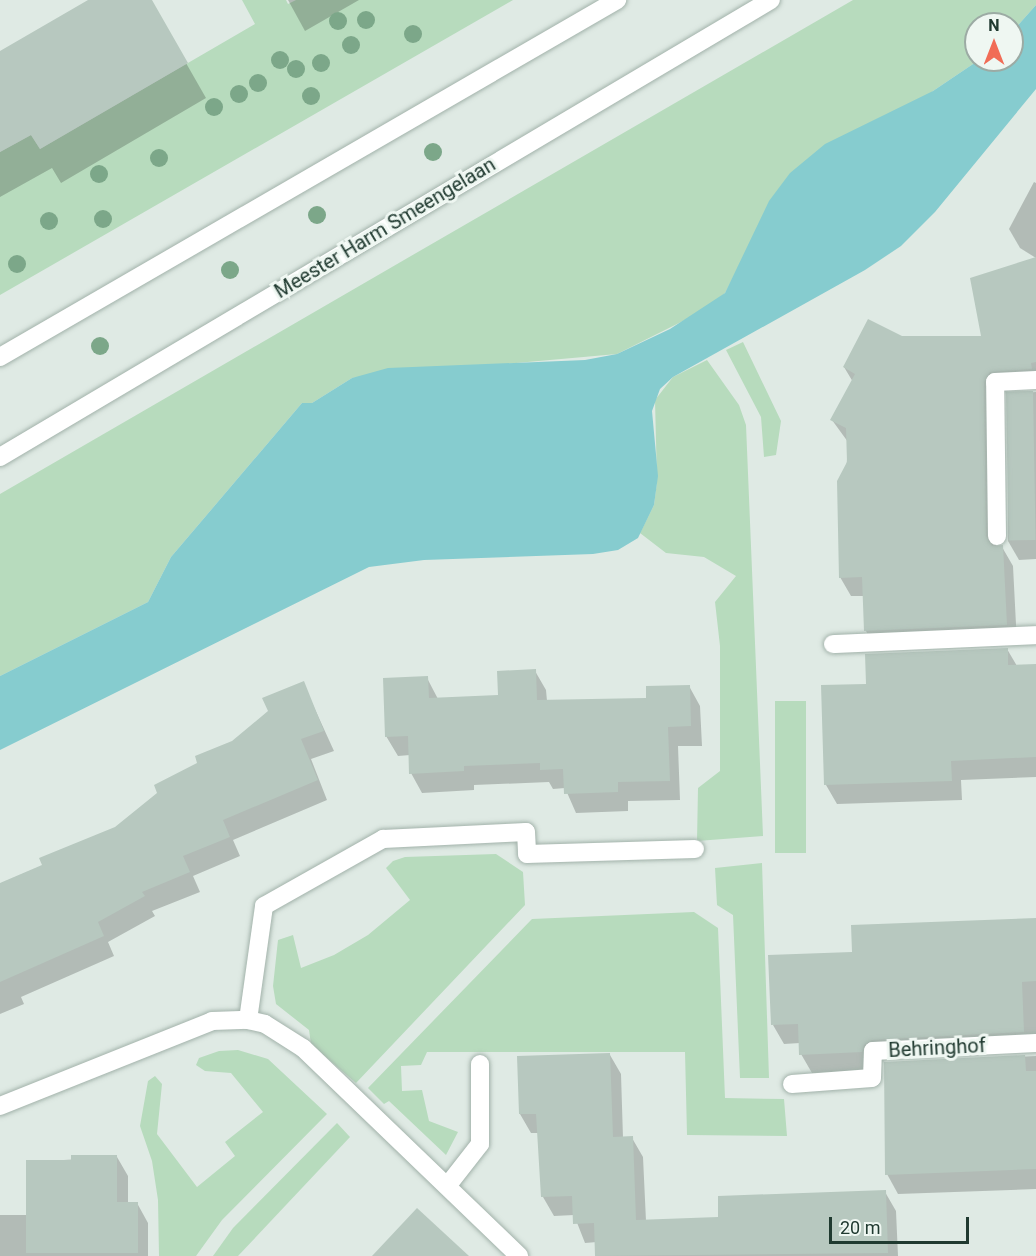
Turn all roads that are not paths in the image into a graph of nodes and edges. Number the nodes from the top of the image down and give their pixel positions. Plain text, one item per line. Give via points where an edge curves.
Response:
1 (617, 0) edge
2 (771, 0) edge
3 (0, 357) edge
4 (1036, 380) edge
5 (0, 457) edge
6 (997, 536) dead end
7 (1036, 635) edge
8 (833, 644) dead end
9 (695, 849) dead end
10 (248, 1020) junction
11 (1036, 1043) edge
12 (480, 1064) dead end
13 (792, 1084) dead end
14 (0, 1106) edge
15 (448, 1185) junction
16 (519, 1256) edge

1 - 3 street
2 - 5 street, Meester Harm Smeengelaan
4 - 6 street via 995,382
7 - 8 street
9 - 10 street via 527,854 526,832 383,839 264,906
10 - 14 street via 212,1021
10 - 15 street via 282,1032 303,1048
11 - 13 street, Behringhof via 873,1051 872,1078
12 - 15 street via 480,1144
15 - 16 street

